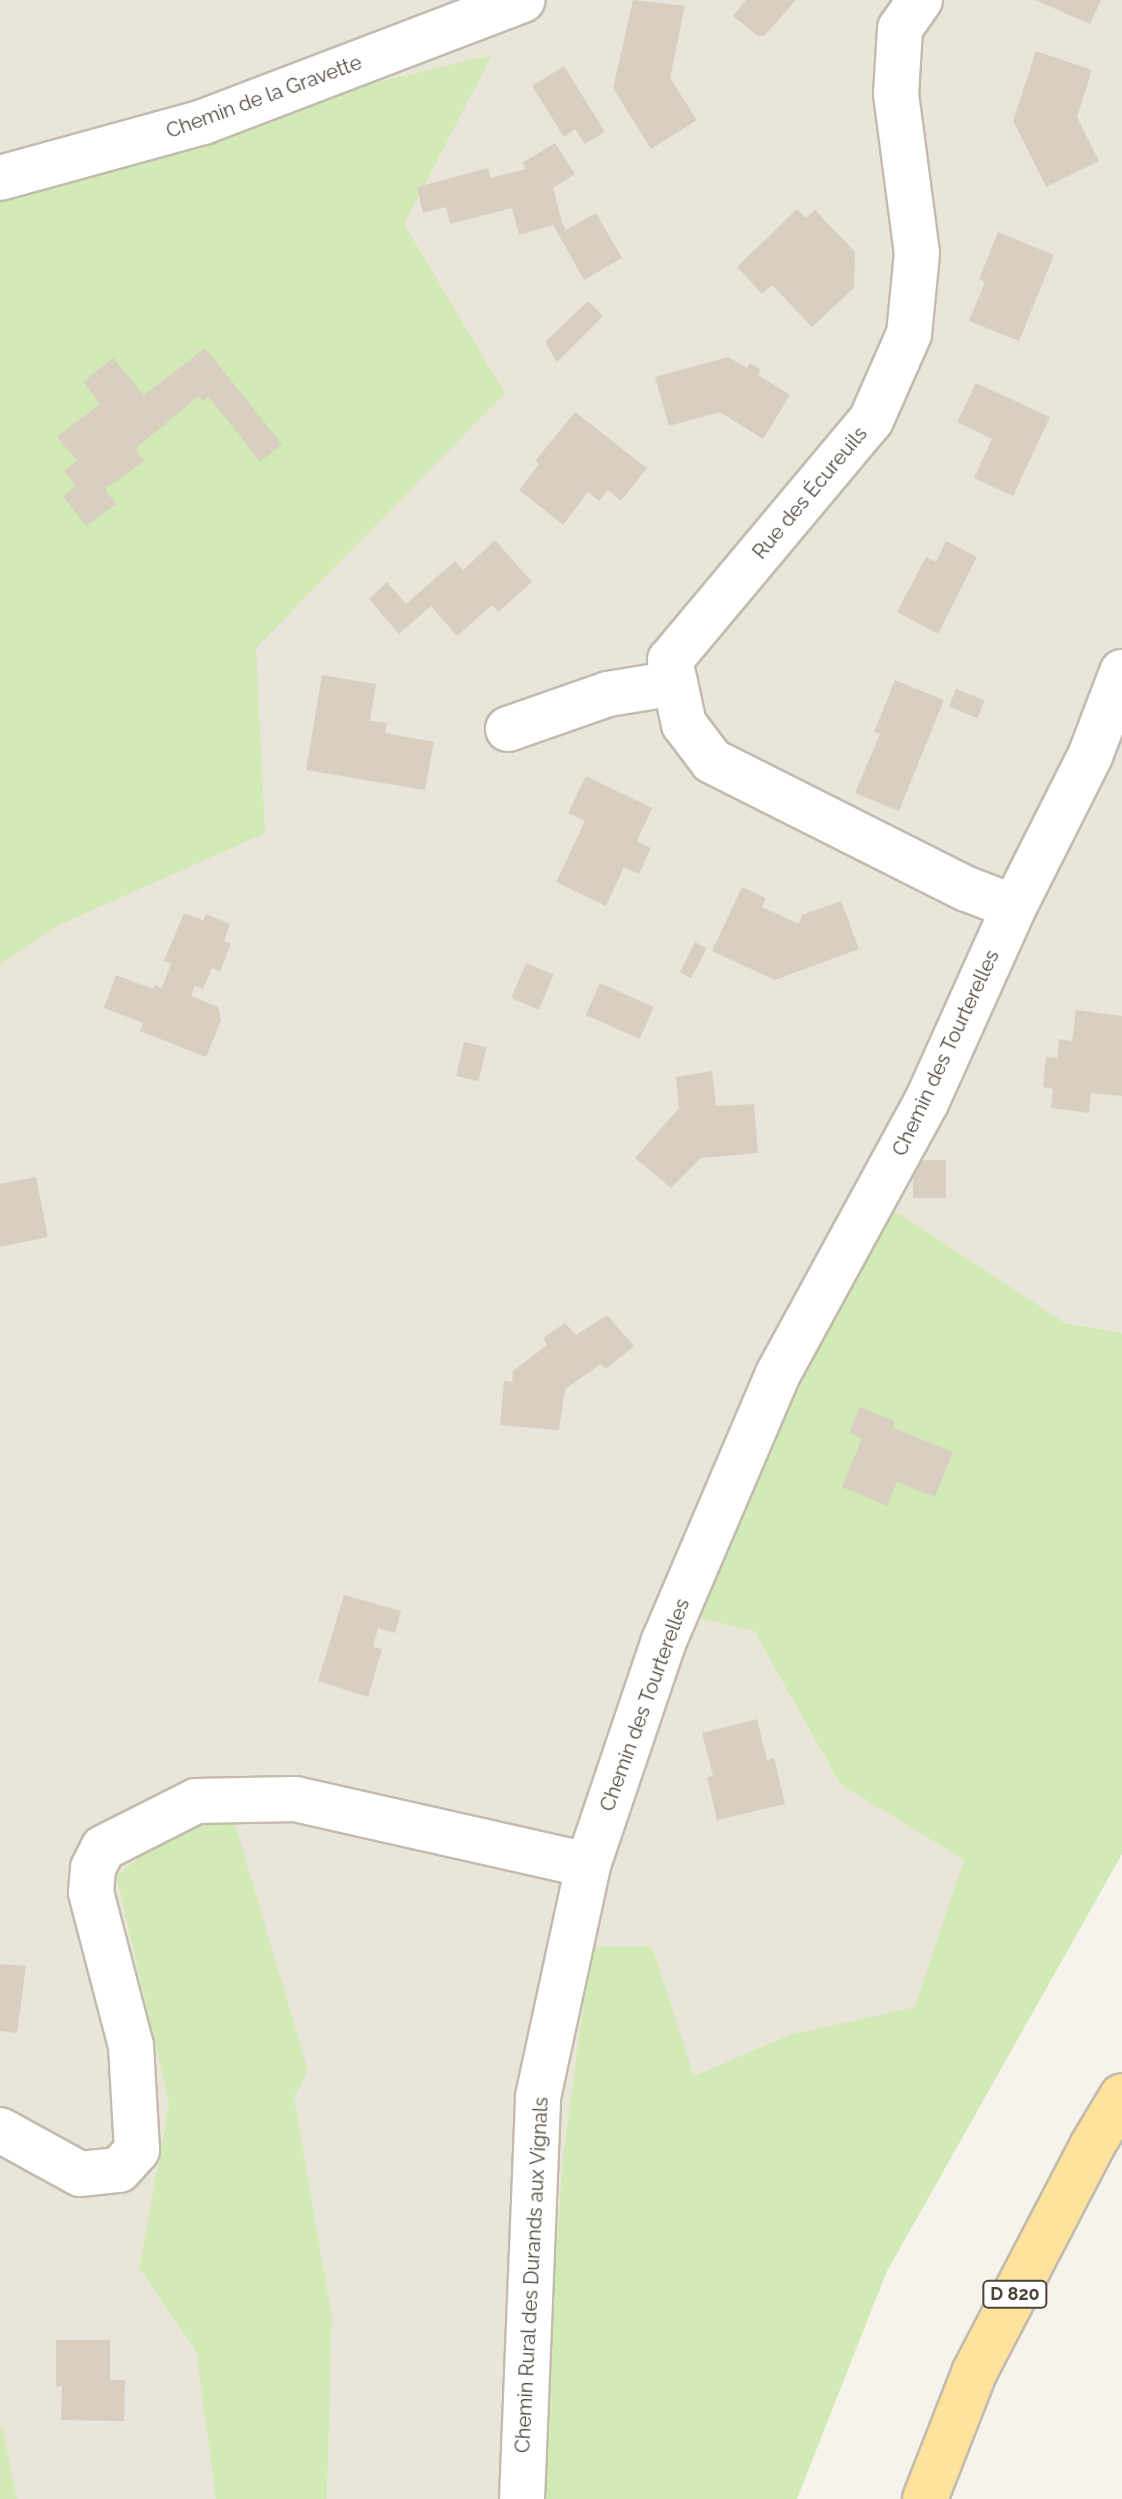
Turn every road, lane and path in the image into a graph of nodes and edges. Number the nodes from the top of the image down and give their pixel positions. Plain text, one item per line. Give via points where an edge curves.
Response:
1 (522, 0) edge
2 (920, 0) edge
3 (0, 178) edge
4 (1122, 672) edge
5 (675, 683) junction
6 (508, 729) dead end
7 (1014, 907) junction
8 (588, 1865) junction
9 (1122, 2096) edge
10 (0, 2130) edge
11 (522, 2499) edge
12 (925, 2499) edge

1 - 3 street, Chemin de la Gravette via 203,122
2 - 5 street, Rue des Écureuils via 900,29 896,94 917,253 909,334 871,420 670,660
4 - 7 street, Chemin des Tourterelles via 1090,756
5 - 6 street via 608,694
5 - 7 street, Rue des Écureuils via 684,724 712,761 967,889
7 - 8 street, Chemin des Tourterelles via 926,1103 778,1374 664,1641
8 - 10 street via 295,1799 196,1801 103,1848 93,1868 91,1892 131,2046 137,2150 119,2170 80,2174
8 - 11 street, Chemin Rural des Durands aux Vignals via 538,2097
9 - 12 main road, D 820 via 974,2373

